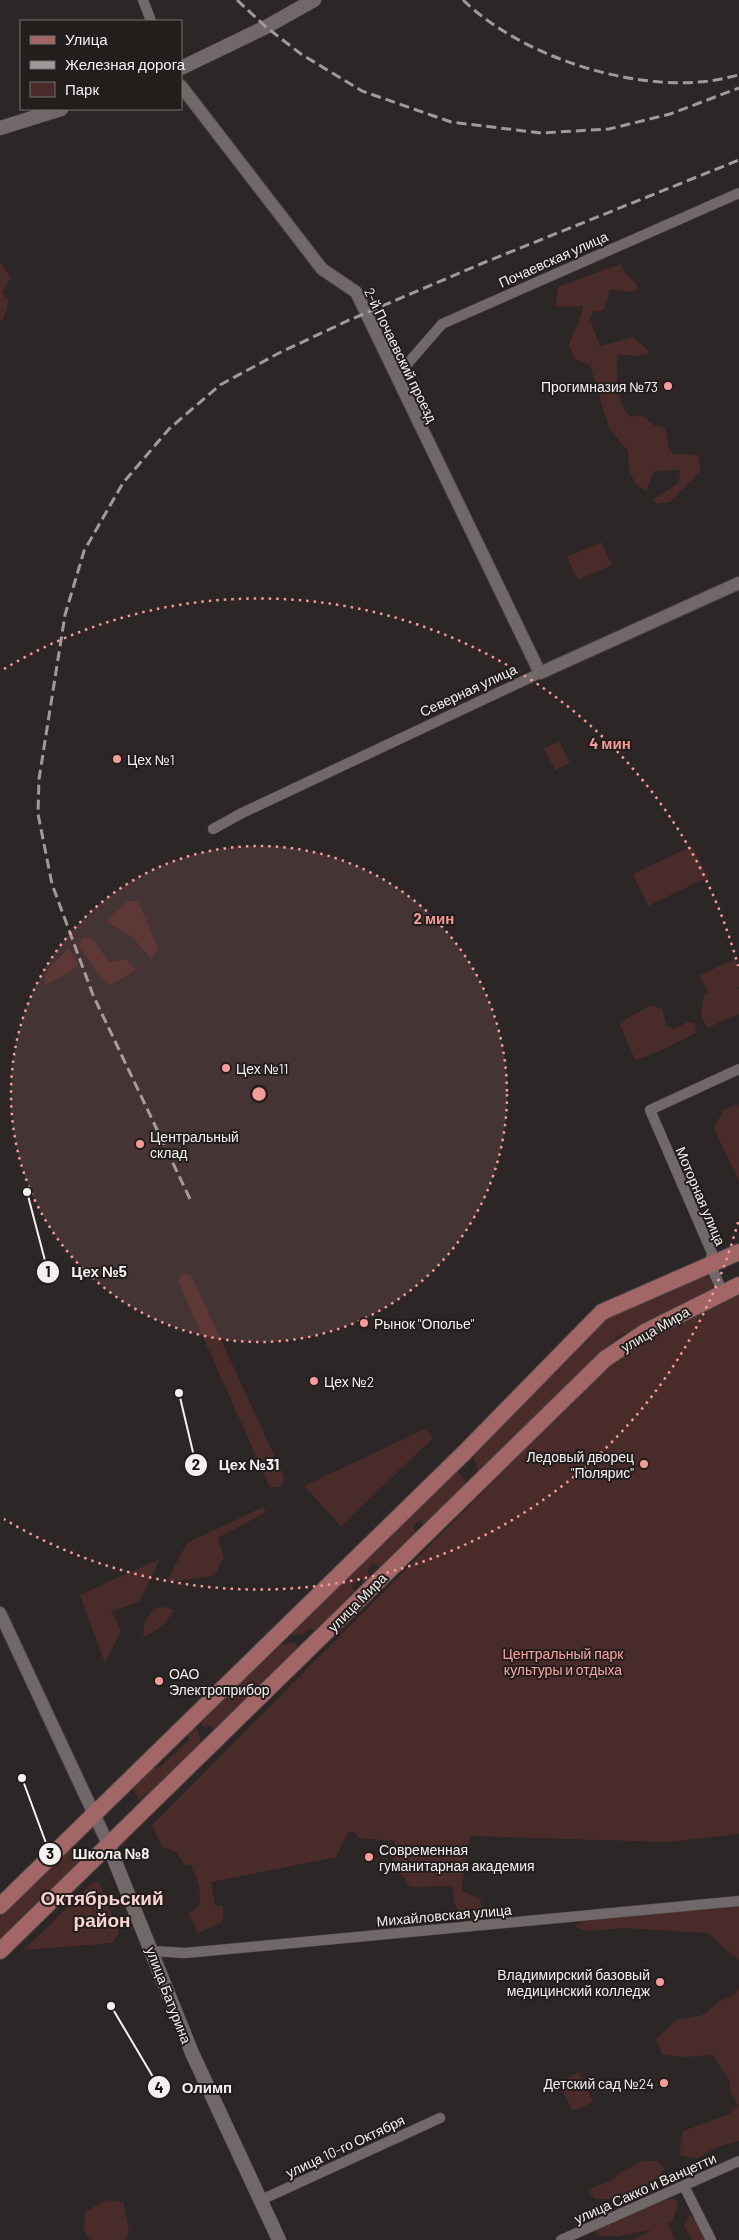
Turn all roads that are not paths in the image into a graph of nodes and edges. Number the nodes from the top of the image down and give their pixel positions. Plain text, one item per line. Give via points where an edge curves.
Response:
1 (143, 0) edge
2 (314, 0) edge
3 (151, 20) edge
4 (182, 68) edge
5 (182, 87) edge
6 (58, 110) edge
7 (0, 128) edge
8 (739, 192) edge
9 (396, 377) junction
10 (739, 583) edge
11 (540, 673) junction
12 (213, 829) dead end
13 (739, 1069) edge
14 (739, 1252) edge
15 (710, 1264) junction
16 (739, 1285) edge
17 (723, 1293) junction
18 (0, 1613) edge
19 (94, 1812) junction
20 (108, 1844) junction
21 (739, 1901) edge
22 (0, 1906) edge
23 (0, 1951) edge
24 (152, 1952) junction
25 (440, 2118) dead end
26 (739, 2161) edge
27 (684, 2186) junction
28 (260, 2200) junction
29 (279, 2240) edge
30 (562, 2240) edge
31 (711, 2240) edge

1 - 3 street
2 - 4 main road
5 - 9 street, 2-й Почаевский проезд via 322,269 356,292
6 - 7 main road
8 - 9 street, Почаевская улица via 442,324
9 - 11 street, 2-й Почаевский проезд
10 - 11 street, Северная улица
11 - 12 street, Северная улица via 242,812
13 - 15 street, Моторная улица via 650,1110 712,1253
14 - 15 main road
15 - 17 street, Моторная улица
15 - 19 main road via 602,1312 459,1458
16 - 17 main road, улица Мира
17 - 20 main road, улица Мира via 646,1332 605,1359
18 - 19 street, улица Батурина
19 - 20 street, улица Батурина
19 - 22 main road
20 - 23 main road, улица Мира
20 - 24 main road, улица Батурина
21 - 24 street, Михайловская улица via 185,1953
24 - 28 main road, улица Батурина via 192,2053
25 - 28 street, улица 10-го Октября
26 - 27 street, улица Сакко и Ванцетти
27 - 30 street, улица Сакко и Ванцетти
27 - 31 street
28 - 29 main road, улица Батурина

